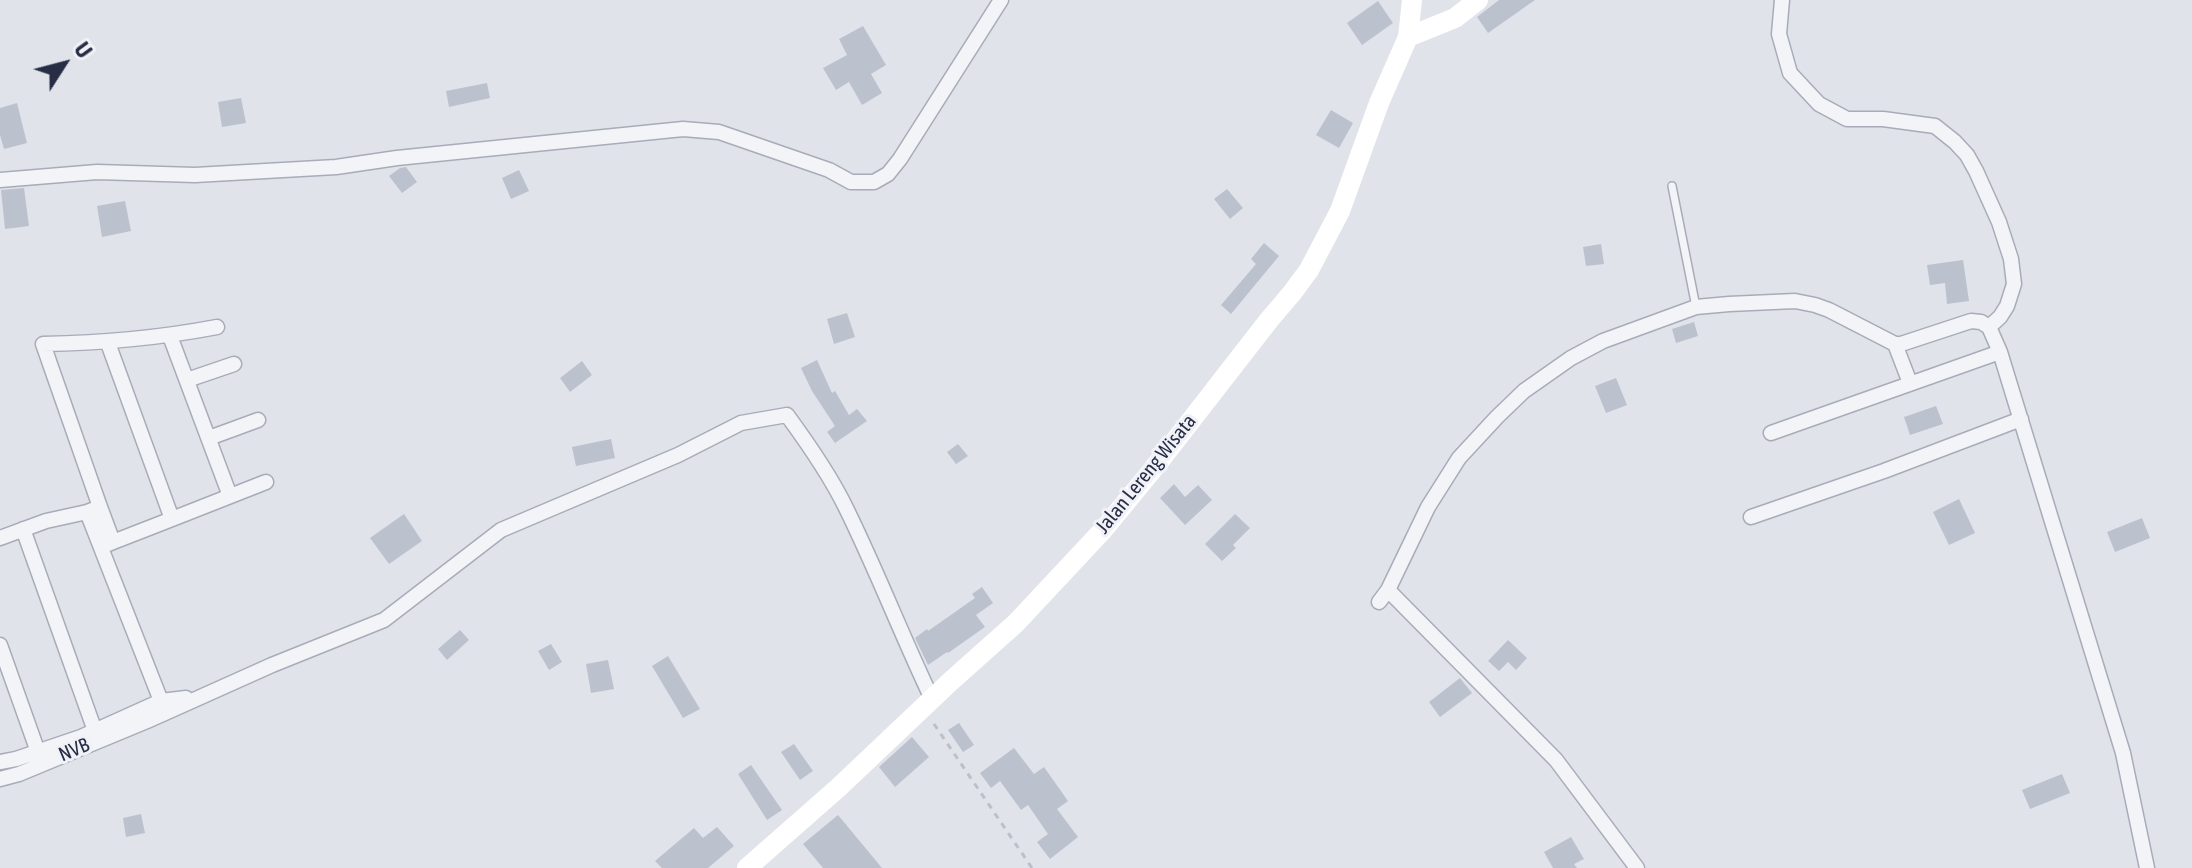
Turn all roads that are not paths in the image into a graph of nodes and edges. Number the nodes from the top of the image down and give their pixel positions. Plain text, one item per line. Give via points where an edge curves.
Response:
1 (1001, 0) edge
2 (1412, 0) edge
3 (1478, 0) edge
4 (1782, 0) edge
5 (1408, 37) junction
6 (0, 180) edge
7 (1672, 186) dead end
8 (1696, 307) junction
9 (217, 327) dead end
10 (1989, 327) junction
11 (170, 336) junction
12 (108, 343) junction
13 (1895, 344) junction
14 (2000, 352) junction
15 (234, 364) dead end
16 (187, 380) junction
17 (1910, 383) junction
18 (2021, 419) junction
19 (258, 420) dead end
20 (1771, 433) dead end
21 (209, 438) junction
22 (266, 482) dead end
23 (230, 496) junction
24 (94, 510) junction
25 (1751, 517) dead end
26 (172, 519) junction
27 (23, 529) junction
28 (0, 538) edge
29 (107, 545) junction
30 (0, 645) edge
31 (202, 696) junction
32 (161, 701) junction
33 (927, 703) junction
34 (95, 731) junction
35 (38, 752) junction
36 (0, 762) edge
37 (0, 779) edge
38 (753, 866) edge
39 (1637, 868) edge
40 (2147, 868) edge

1 - 6 street via 900,159 874,182 851,182 719,132 683,129 336,167 195,175 97,172
2 - 5 main road, Jalan Lereng Wisata
3 - 5 main road via 1455,18
4 - 10 street via 1779,34 1790,73 1819,104 1847,119 1935,126 1967,155 2011,259 2014,284 2007,306
5 - 33 main road, Jalan Lereng Wisata via 1340,211 1309,270 1103,530 1016,623
7 - 8 lane
8 - 13 street via 1805,302
8 - 39 street via 1603,341 1524,391 1459,458 1384,596 1556,760
9 - 11 street
10 - 13 street via 1971,321
10 - 14 street
11 - 12 street
11 - 16 street
12 - 24 street via 43,344
12 - 26 street
13 - 17 street
14 - 17 street
14 - 18 street
15 - 16 street
16 - 21 street
17 - 20 street
18 - 25 street
18 - 40 street via 2123,753
19 - 21 street
21 - 23 street
22 - 23 street
23 - 26 street
24 - 27 street
24 - 29 street
26 - 29 street
27 - 28 street
27 - 34 street
29 - 32 street
30 - 35 street
31 - 32 street
31 - 33 street, NVB via 384,620 501,530 741,423 787,415 845,506
31 - 37 street, NVB
32 - 34 street
33 - 38 main road, Jalan Lereng Wisata
34 - 35 street
35 - 36 street

